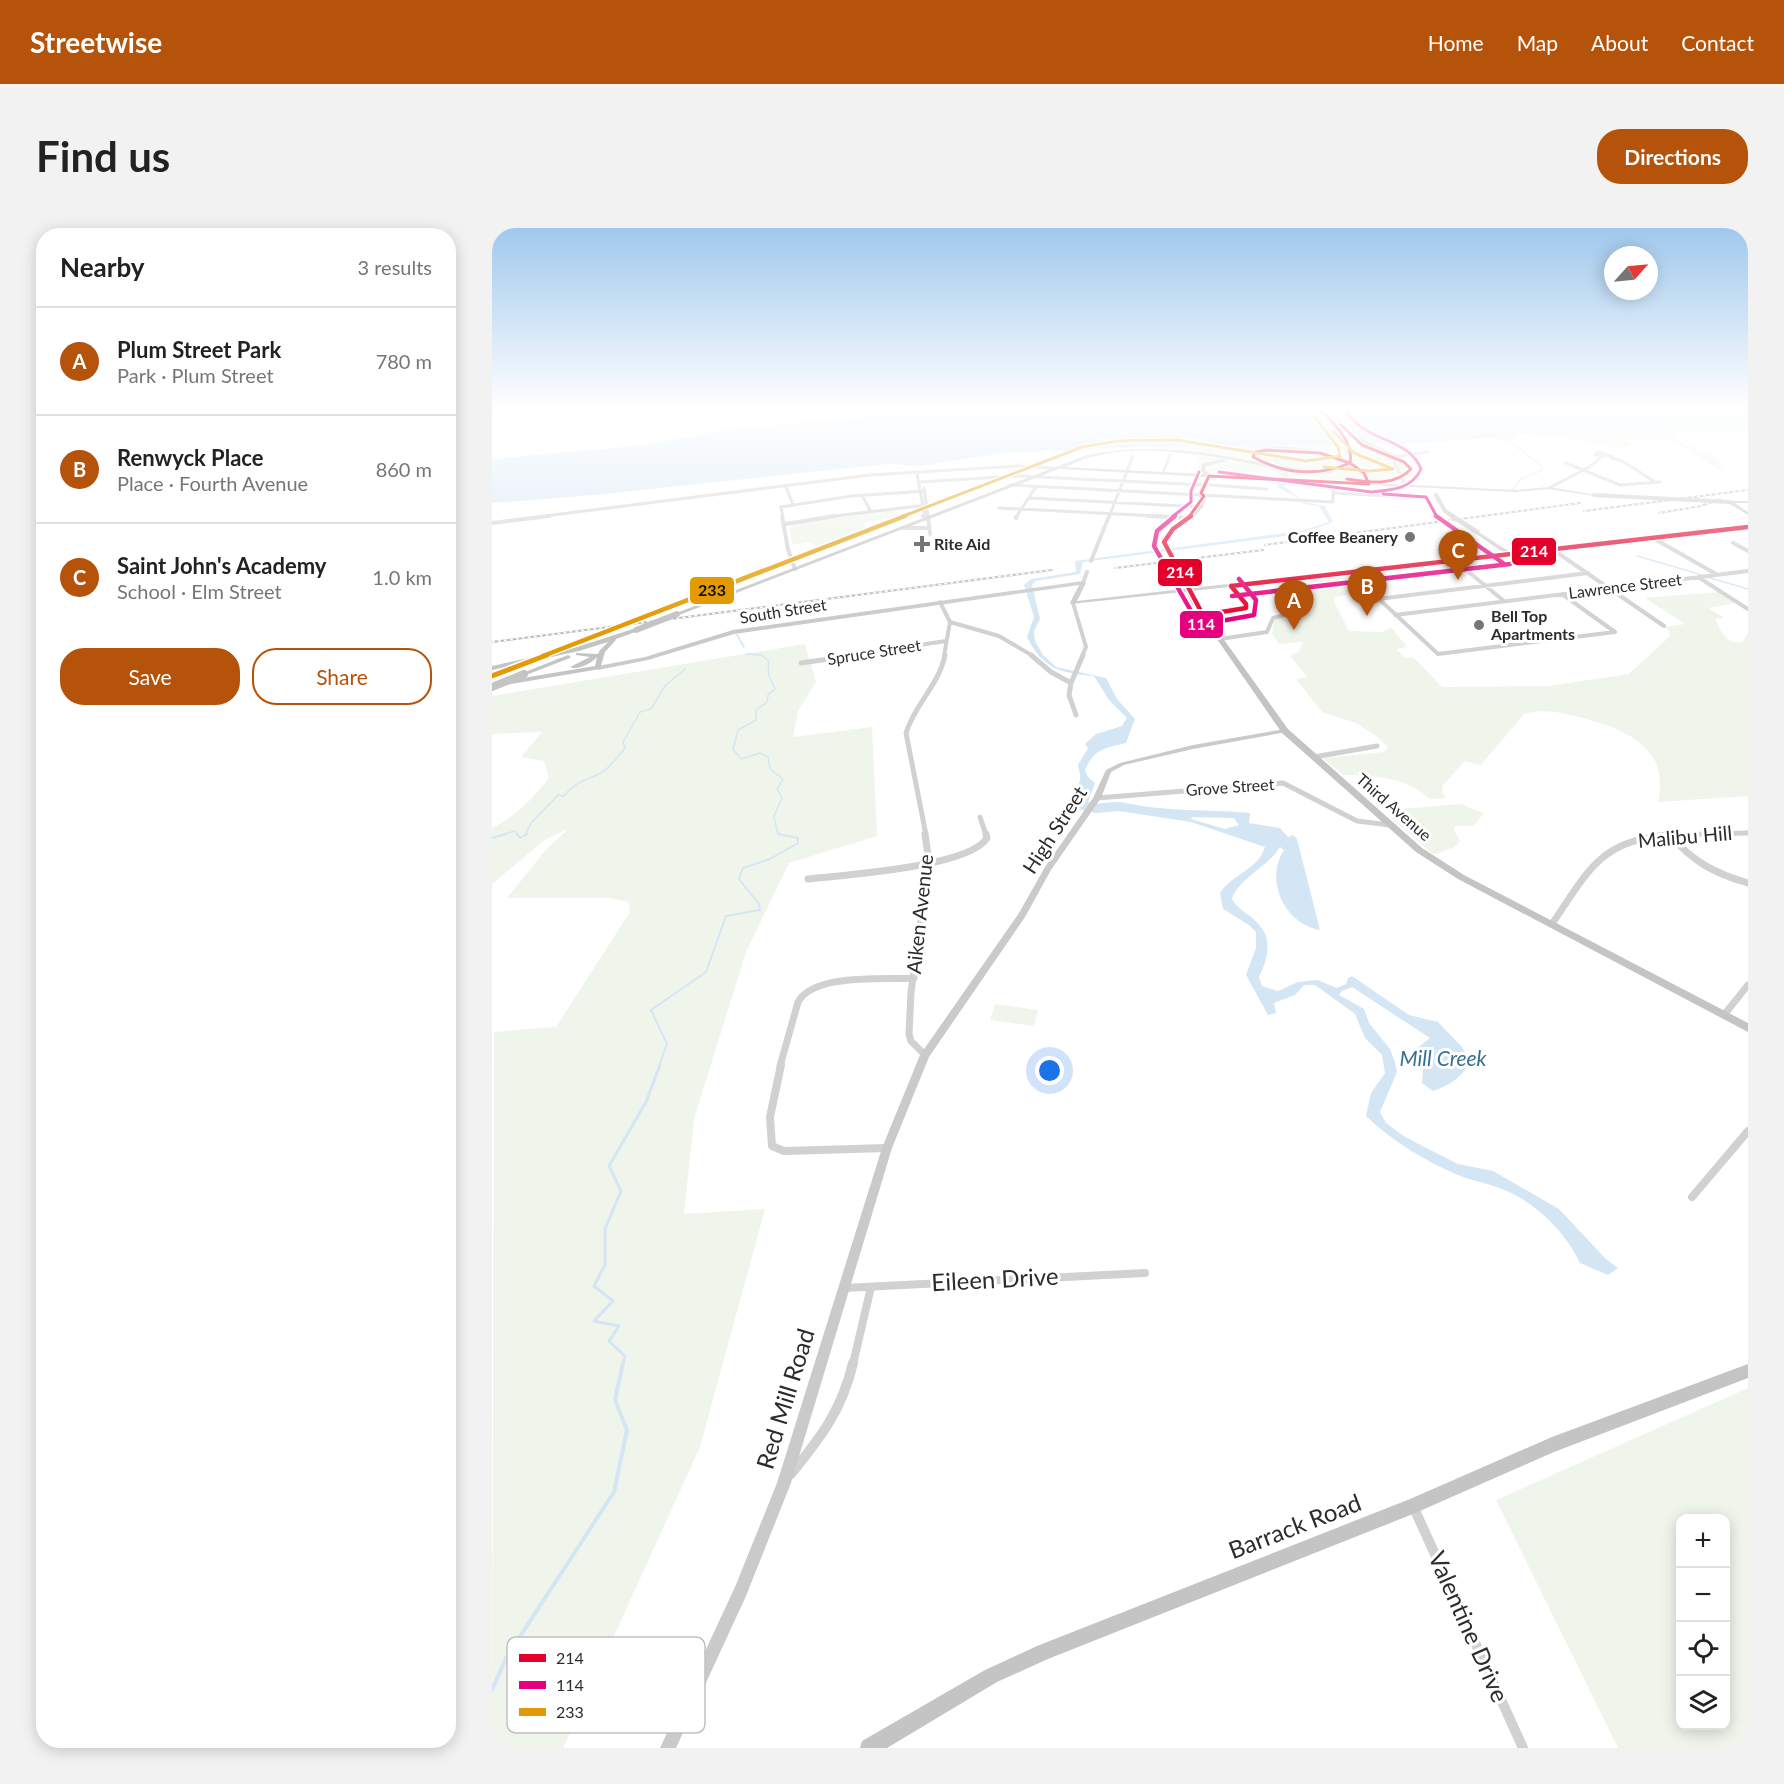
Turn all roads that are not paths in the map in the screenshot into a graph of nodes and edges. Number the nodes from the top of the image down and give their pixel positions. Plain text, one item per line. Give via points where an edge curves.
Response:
1 (832, 480) edge
2 (959, 480) edge
3 (1022, 480) edge
4 (1091, 480) edge
5 (1208, 480) edge
6 (1214, 480) edge
7 (1277, 480) edge
8 (1289, 480) edge
9 (1367, 480) edge
10 (1403, 480) edge
11 (1560, 480) edge
12 (1607, 480) edge
13 (1654, 480) edge
14 (921, 482) junction
15 (1122, 482) junction
16 (1334, 482) junction
17 (1369, 483) junction
18 (1010, 485) junction
19 (1207, 485) junction
20 (1405, 485) junction
21 (786, 486) junction
22 (1036, 487) junction
23 (1433, 487) junction
24 (1549, 488) junction
25 (1267, 489) junction
26 (925, 491) junction
27 (920, 492) junction
28 (1118, 492) junction
29 (1335, 493) junction
30 (862, 495) junction
31 (1204, 496) junction
32 (1029, 498) junction
33 (1426, 498) dead end
34 (1256, 499) junction
35 (1301, 501) joint
36 (1114, 502) junction
37 (1730, 502) junction
38 (1748, 502) edge
39 (793, 505) junction
40 (924, 505) junction
41 (1202, 507) junction
42 (999, 508) dead end
43 (1023, 509) junction
44 (870, 510) junction
45 (1109, 514) junction
46 (1748, 514) edge
47 (1016, 518) dead end
48 (1192, 518) junction
49 (927, 519) junction
50 (492, 523) edge
51 (784, 524) junction
52 (1748, 527) edge
53 (903, 528) junction
54 (928, 528) junction
55 (930, 534) dead end
56 (1653, 538) junction
57 (1733, 543) dead end
58 (1552, 549) junction
59 (1748, 551) edge
60 (1509, 554) junction
61 (1092, 559) dead end
62 (1454, 560) junction
63 (795, 569) junction
64 (1748, 571) edge
65 (1087, 572) dead end
66 (1350, 572) junction
67 (1588, 573) junction
68 (1717, 575) junction
69 (1699, 577) junction
70 (1083, 583) junction
71 (1231, 586) junction
72 (1485, 586) junction
73 (1609, 588) junction
74 (1562, 594) junction
75 (1378, 599) junction
76 (1504, 601) junction
77 (940, 602) junction
78 (1073, 603) junction
79 (1748, 609) edge
80 (1292, 613) dead end
81 (1203, 615) junction
82 (1395, 615) junction
83 (950, 622) junction
84 (1664, 626) dead end
85 (616, 638) junction
86 (1220, 639) junction
87 (946, 640) junction
88 (569, 657) junction
89 (597, 660) junction
90 (522, 662) junction
91 (801, 663) dead end
92 (492, 668) edge
93 (533, 671) junction
94 (545, 676) junction
95 (1071, 683) junction
96 (492, 686) edge
97 (1076, 715) dead end
98 (1285, 731) junction
99 (1377, 746) dead end
100 (1314, 757) junction
101 (1095, 800) junction
102 (980, 817) dead end
103 (1390, 825) junction
104 (1748, 833) edge
105 (1671, 836) junction
106 (929, 863) junction
107 (808, 879) dead end
108 (1748, 883) edge
109 (1552, 924) junction
110 (914, 978) junction
111 (1748, 985) edge
112 (1724, 1015) junction
113 (1748, 1028) edge
114 (925, 1055) junction
115 (1748, 1131) edge
116 (887, 1148) junction
117 (1692, 1197) dead end
118 (1145, 1273) dead end
119 (871, 1287) junction
120 (844, 1288) junction
121 (1748, 1371) edge
122 (784, 1483) junction
123 (1413, 1506) junction
124 (705, 1668) edge
125 (675, 1733) edge
126 (668, 1748) edge
127 (869, 1748) edge
128 (1523, 1748) edge

1 - 21 street
2 - 14 street
3 - 18 main road
4 - 15 street
5 - 19 main road
6 - 19 main road
7 - 25 street
8 - 16 main road
9 - 17 main road
10 - 20 street
11 - 24 street
12 - 13 street via 1621,485 1658,482
14 - 26 street
14 - 27 street
15 - 19 street
15 - 28 street
16 - 17 main road
16 - 29 street
17 - 20 street
18 - 22 street
18 - 49 main road
19 - 25 street
19 - 31 main road
20 - 23 street
21 - 39 street
21 - 50 street
22 - 28 street
22 - 32 street
23 - 24 street via 1521,491
23 - 60 street, bridge via 1445,511
24 - 37 street, bridge via 1594,495
25 - 34 street
26 - 27 street
26 - 40 street
27 - 30 street
27 - 40 street
28 - 31 street
28 - 36 street
29 - 33 street
29 - 35 street via 1332,502
30 - 39 street
30 - 44 street
31 - 34 street
31 - 41 main road
32 - 36 street
32 - 43 street
34 - 35 street
36 - 41 street
36 - 45 street
37 - 38 street
37 - 46 street
39 - 51 street via 782,507
40 - 44 street
40 - 49 street via 923,516
41 - 48 main road, Third Avenue
42 - 43 street
43 - 45 street
43 - 47 street
44 - 51 street
45 - 48 street
45 - 61 street
48 - 81 main road, Third Avenue, bridge via 1171,530 1164,540
49 - 53 main road
49 - 54 street
51 - 63 street
52 - 56 street
53 - 54 street
53 - 63 main road
54 - 55 street
56 - 58 street
56 - 68 street
57 - 59 street
58 - 60 street
58 - 67 street
60 - 62 street
62 - 66 street
62 - 72 street
63 - 85 main road, bridge
64 - 68 street, Lawrence Street
65 - 70 street
66 - 71 street
66 - 75 street
67 - 72 street
67 - 73 street
68 - 69 street, Lawrence Street
69 - 73 street, Lawrence Street
69 - 79 street
70 - 77 street, South Street
70 - 78 street
71 - 78 street
71 - 81 street via 1246,608
72 - 75 street
72 - 76 street
73 - 74 street, Lawrence Street
73 - 84 street
74 - 76 street, Lawrence Street
74 - 82 street via 1615,632 1438,654
75 - 82 street
76 - 82 street, Lawrence Street
77 - 83 street
77 - 89 street, South Street via 733,632 646,659
78 - 95 street via 1086,647
80 - 86 street via 1274,618 1267,632
81 - 86 main road, Third Avenue
83 - 87 street, Aiken Avenue
83 - 95 street via 1015,644 1044,669
85 - 88 main road
85 - 89 main road
85 - 90 main road
86 - 98 main road, Third Avenue
87 - 91 street, Spruce Street
87 - 106 street, Aiken Avenue via 941,671 906,733
88 - 89 main road
88 - 93 main road
89 - 94 main road, South Street
89 - 94 main road
90 - 92 main road
90 - 93 main road via 537,663
93 - 96 main road, bridge
94 - 96 main road, South Street
95 - 97 street via 1069,695
98 - 100 main road, Third Avenue
98 - 101 street, High Street via 1122,764 1108,771
99 - 100 street
100 - 103 main road, Third Avenue
101 - 103 street, Grove Street via 1283,783 1357,821
101 - 114 street, High Street via 1022,915
102 - 106 street via 987,838 982,847
103 - 109 main road, Third Avenue via 1437,864
104 - 105 street, Malibu Hill
105 - 108 street via 1702,866
105 - 109 street, Malibu Hill via 1630,841 1607,851
106 - 107 street
106 - 110 street, Aiken Avenue
109 - 112 main road, Third Avenue
110 - 114 street, Aiken Avenue via 909,1034
110 - 116 street via 821,983 803,993 771,1108 768,1137 772,1146 784,1150
111 - 112 street
112 - 113 main road, Third Avenue
114 - 116 street, Red Mill Road
115 - 117 street
116 - 120 street, Red Mill Road
118 - 119 street, Eileen Drive
119 - 120 street, Eileen Drive
119 - 122 street via 846,1393 818,1443
120 - 122 street, Red Mill Road
121 - 123 main road, Barrack Road via 1552,1445
122 - 124 street, Red Mill Road
123 - 127 main road, Barrack Road via 1042,1652 940,1704
123 - 128 street, Valentine Drive
125 - 126 street, Red Mill Road

